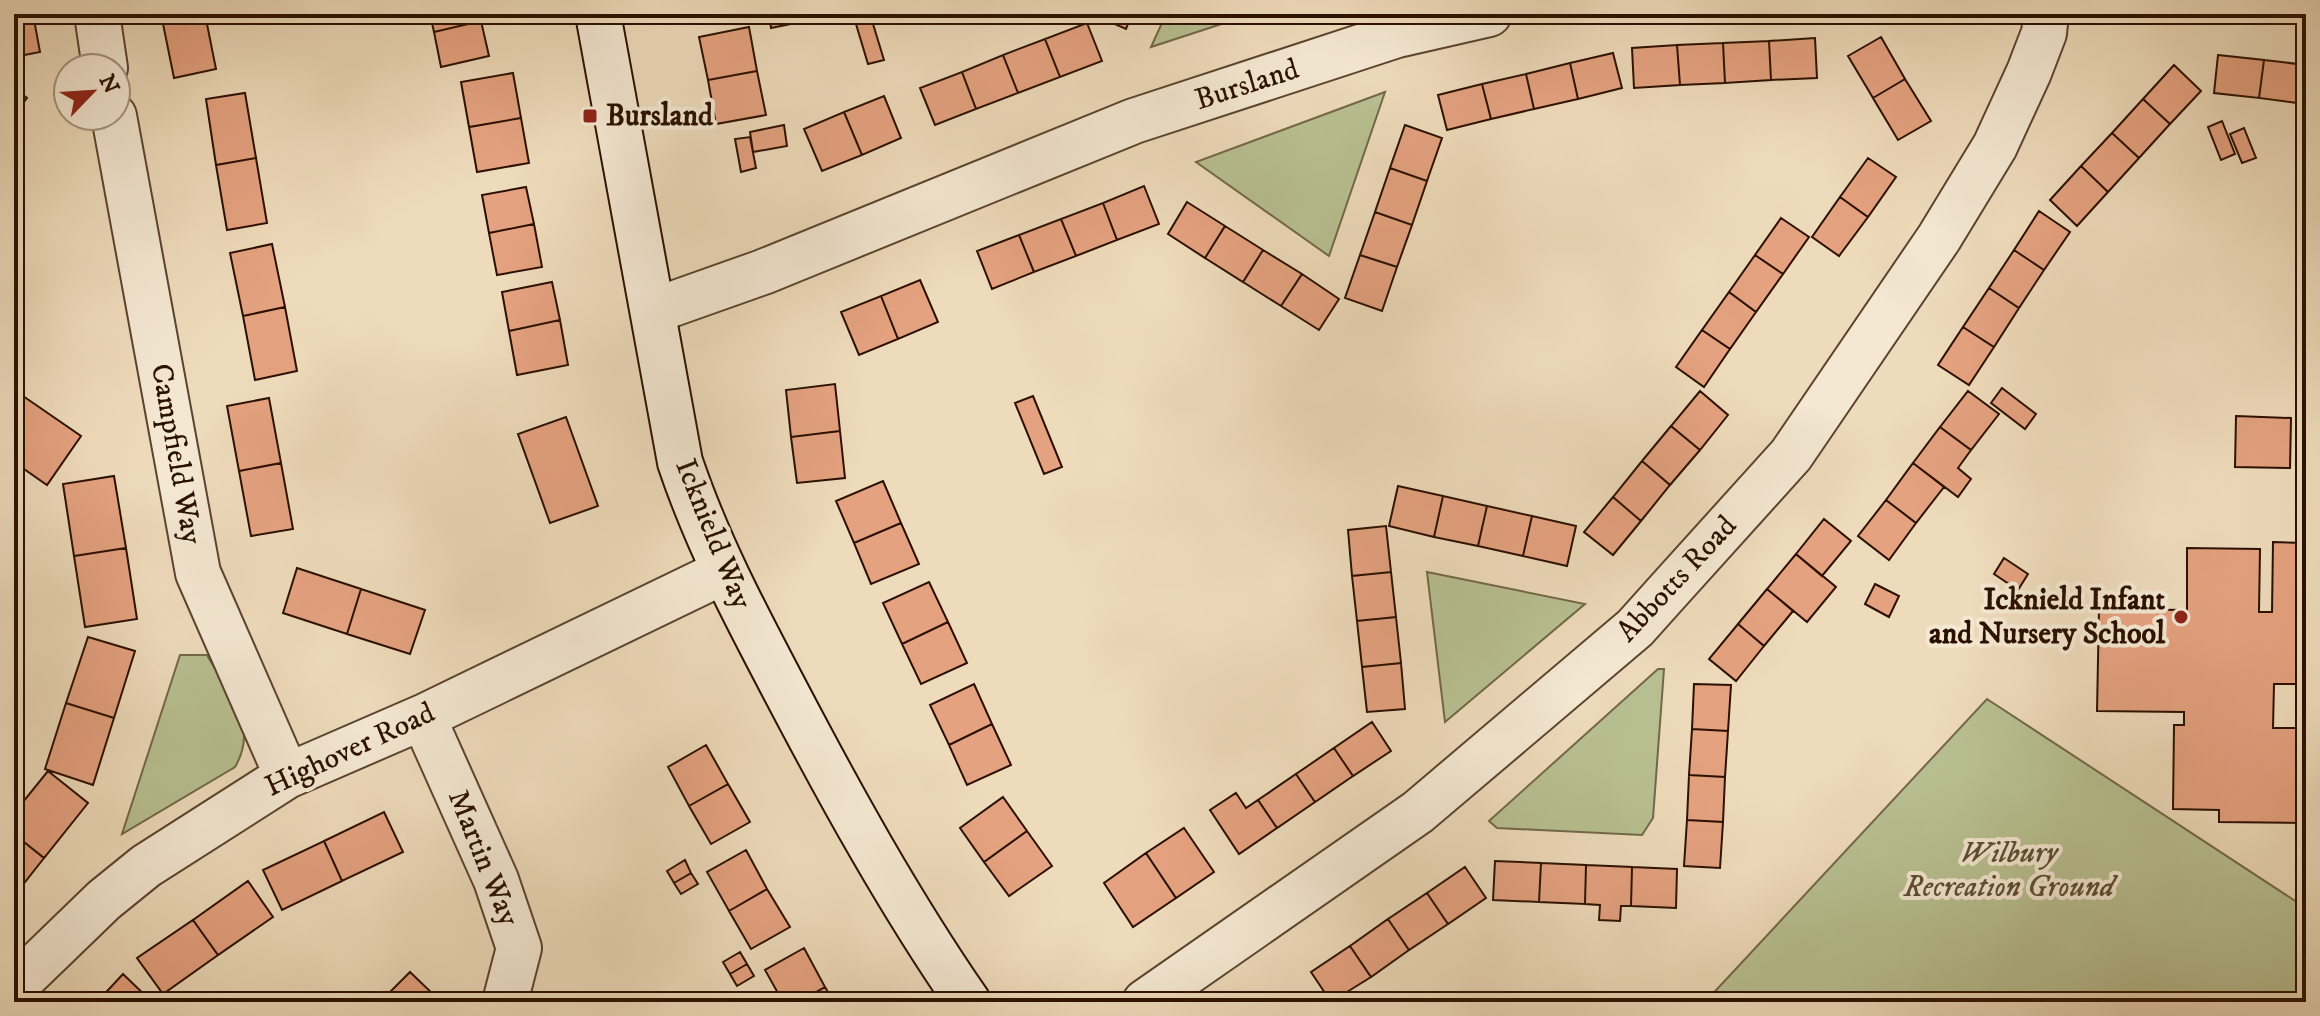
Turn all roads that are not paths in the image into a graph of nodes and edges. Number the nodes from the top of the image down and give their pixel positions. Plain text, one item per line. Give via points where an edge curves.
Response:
1 (97, 14) edge
2 (598, 14) edge
3 (1489, 14) edge
4 (2046, 14) edge
5 (103, 52) edge
6 (117, 132) edge
7 (653, 311) junction
8 (723, 572) junction
9 (423, 717) junction
10 (287, 776) junction
11 (14, 987) edge
12 (505, 1002) edge
13 (968, 1002) edge
14 (1145, 1002) edge

1 - 5 street
2 - 7 street, Icknield Way
3 - 7 street, Bursland via 1397,35 1134,121 763,272
4 - 14 street, Abbotts Road via 2029,72 1995,146 1939,238 1791,455 1635,628 1418,812
6 - 10 street, Campfield Way via 198,573
7 - 8 street, Icknield Way via 680,462
8 - 9 street, Highover Road
8 - 13 street, Icknield Way via 828,773
9 - 10 street, Highover Road
9 - 12 street, Martin Way via 496,880 519,948
10 - 11 street, Highover Road via 146,866

